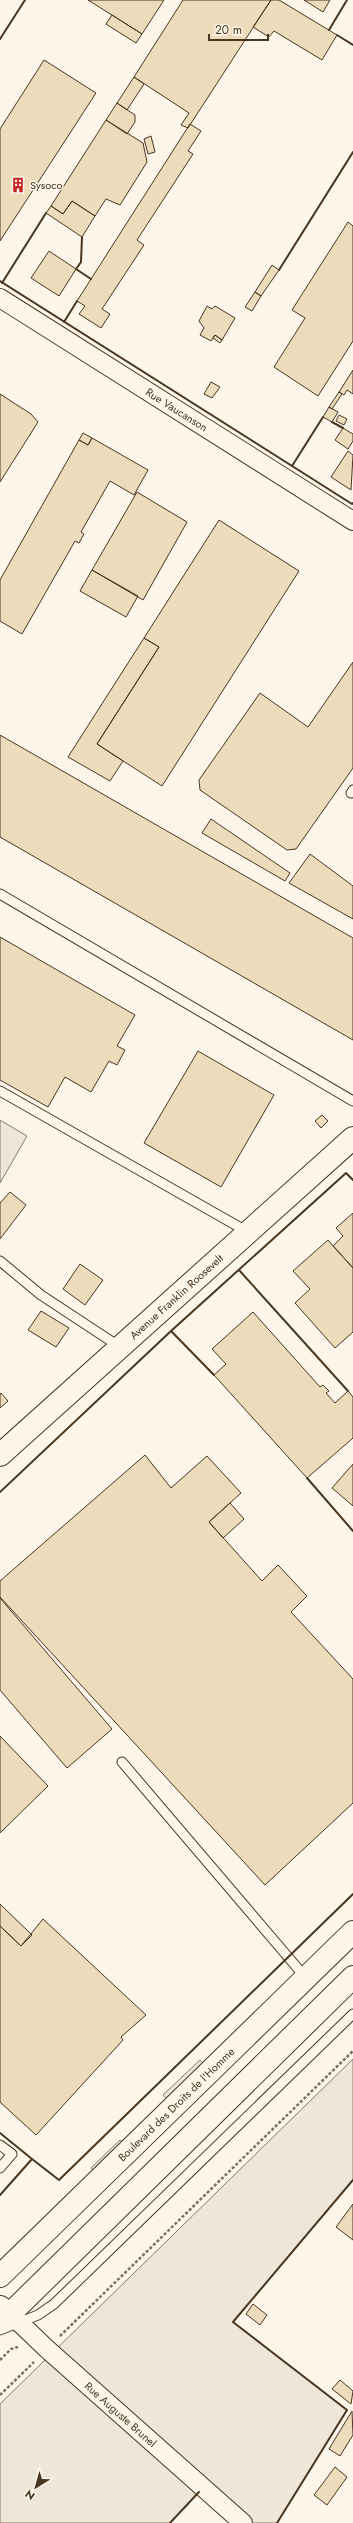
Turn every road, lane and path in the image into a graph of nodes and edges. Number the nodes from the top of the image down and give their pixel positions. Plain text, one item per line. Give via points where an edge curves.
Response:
1 (0, 298) edge
2 (352, 518) edge
3 (0, 894) edge
4 (0, 1091) edge
5 (353, 1101) edge
6 (353, 1138) edge
7 (248, 1232) junction
8 (0, 1261) edge
9 (120, 1347) junction
10 (0, 1455) edge
11 (122, 1762) dead end
12 (353, 1932) edge
13 (353, 1977) edge
14 (306, 1978) junction
15 (353, 2014) edge
16 (353, 2051) edge
17 (0, 2145) edge
18 (0, 2168) edge
19 (0, 2276) edge
20 (6, 2317) edge
21 (50, 2346) junction
22 (0, 2395) edge
23 (242, 2523) edge

1 - 2 street, Rue Vaucanson
3 - 5 lane
4 - 7 lane
6 - 7 main road, Avenue Franklin Roosevelt
7 - 9 main road, Avenue Franklin Roosevelt
8 - 9 lane via 41,1295
9 - 10 main road, Avenue Franklin Roosevelt
11 - 14 lane
12 - 14 main road, Boulevard des Droits de l'Homme
13 - 20 main road
14 - 19 main road, Boulevard des Droits de l'Homme
15 - 20 lane via 54,2304 38,2315
16 - 21 path
17 - 18 lane via 12,2154
20 - 21 street, Rue Auguste Brunel
21 - 22 path
21 - 23 street, Rue Auguste Brunel

